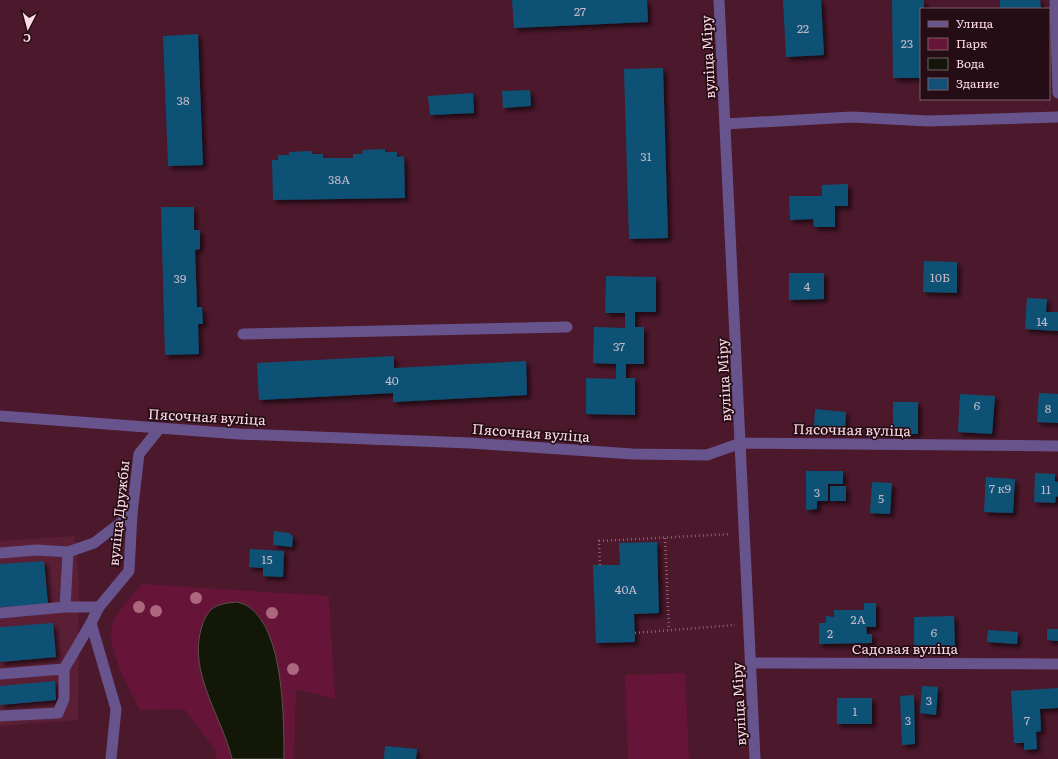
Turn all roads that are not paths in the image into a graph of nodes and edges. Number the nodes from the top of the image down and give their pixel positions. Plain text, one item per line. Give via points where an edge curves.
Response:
1 (719, 0) edge
2 (1055, 0) edge
3 (1058, 93) edge
4 (1058, 117) edge
5 (725, 124) junction
6 (567, 327) dead end
7 (244, 334) dead end
8 (0, 416) edge
9 (159, 428) junction
10 (741, 443) junction
11 (1058, 446) edge
12 (132, 514) junction
13 (68, 552) junction
14 (0, 553) edge
15 (65, 607) junction
16 (99, 607) junction
17 (0, 613) edge
18 (91, 624) junction
19 (751, 663) junction
20 (1058, 664) edge
21 (64, 669) junction
22 (0, 674) edge
23 (0, 716) edge
24 (111, 759) edge
25 (755, 759) edge

1 - 5 street, вуліца Міру
2 - 3 street
4 - 5 street via 928,120 852,117
5 - 10 street, вуліца Міру
6 - 7 street
8 - 9 street, Пясочная вуліца
9 - 10 street, Пясочная вуліца via 470,443 633,454 707,455
9 - 12 street, вуліца Дружбы via 139,454
10 - 11 street, Пясочная вуліца
10 - 19 street, вуліца Міру
12 - 13 street via 94,543
12 - 16 street, вуліца Дружбы via 129,571
13 - 14 street via 37,550
13 - 15 street
15 - 16 street
15 - 17 street
16 - 18 street, вуліца Дружбы
18 - 21 street, вуліца Дружбы
18 - 24 street via 116,709
19 - 20 street, Садовая вуліца
19 - 25 street, вуліца Міру
21 - 22 street
21 - 23 street via 64,699 58,713

